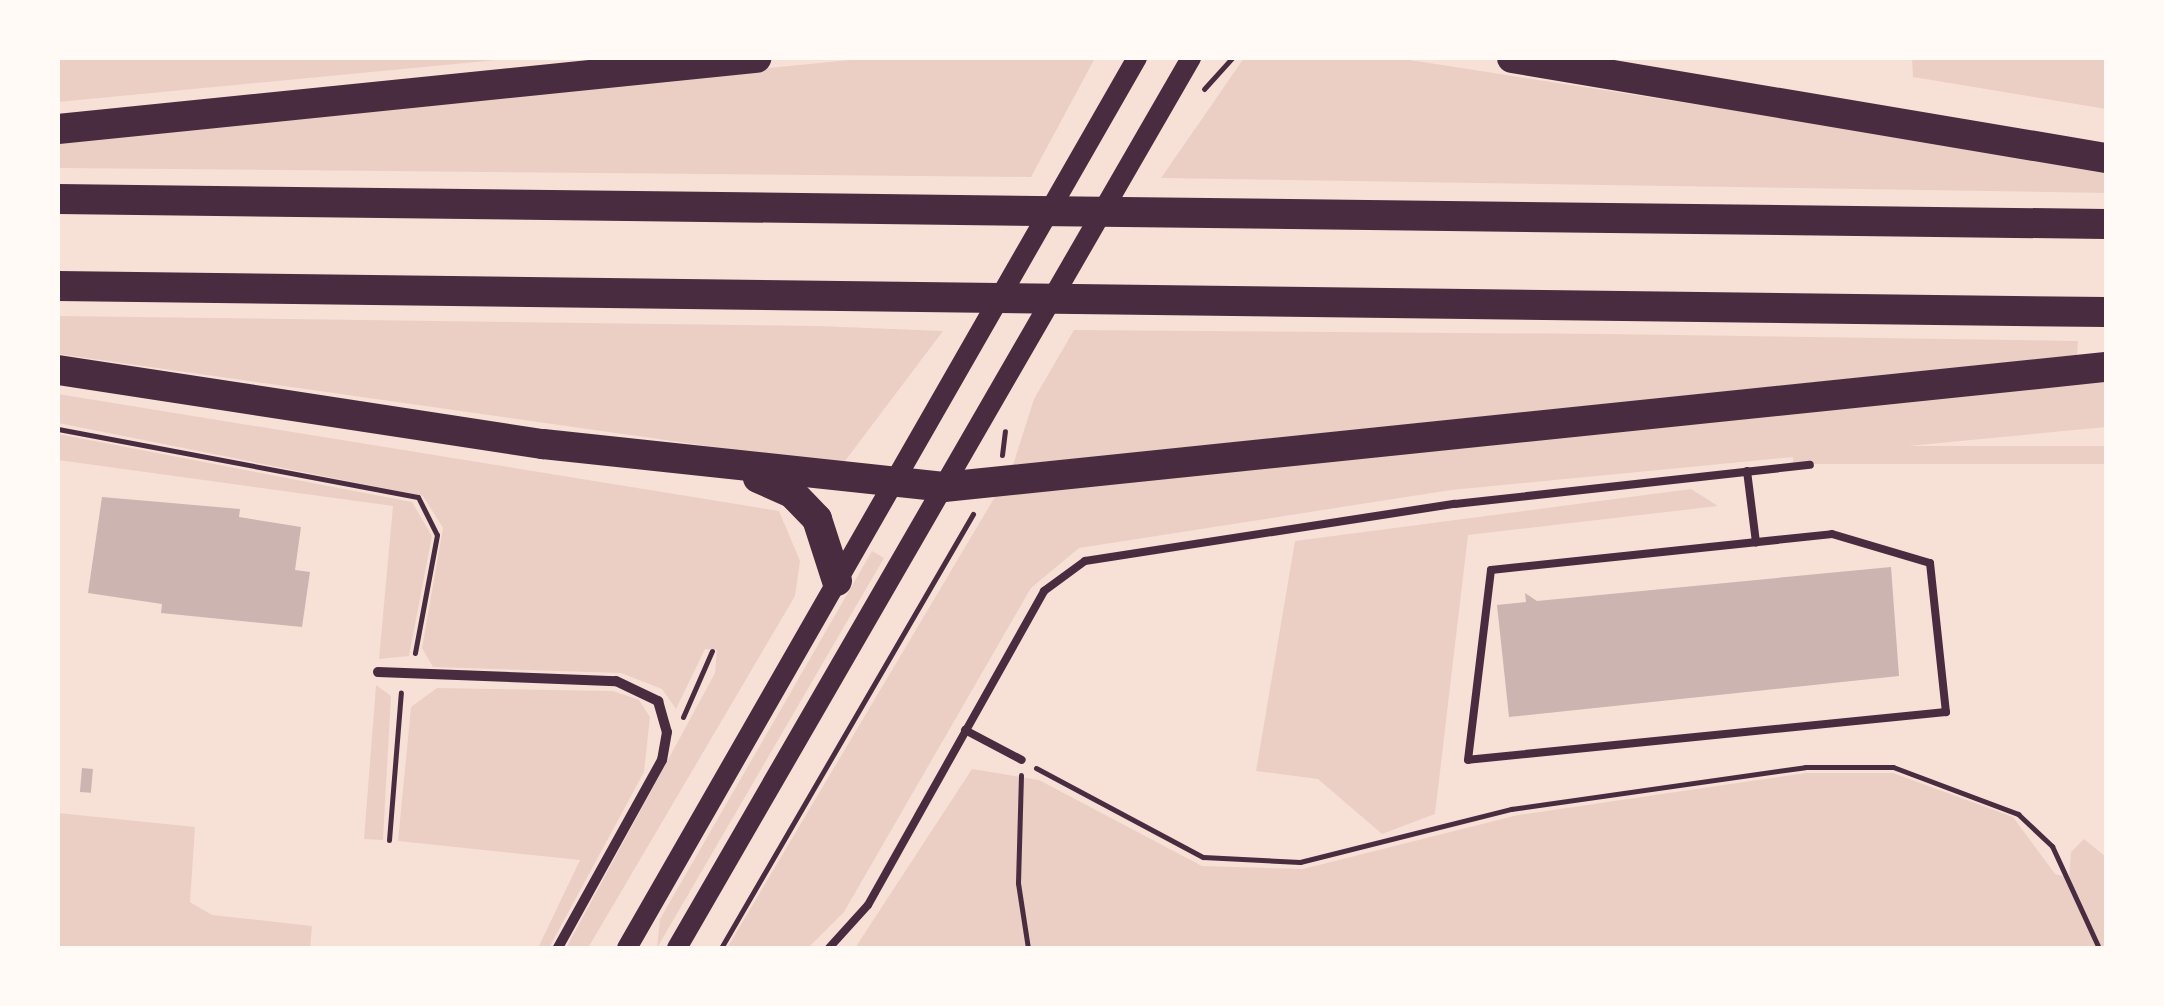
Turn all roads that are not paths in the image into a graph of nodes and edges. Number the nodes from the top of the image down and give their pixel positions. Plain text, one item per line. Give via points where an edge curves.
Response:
1 (756, 58) edge
2 (1191, 58) edge
3 (1512, 58) edge
4 (1133, 64) edge
5 (58, 129) edge
6 (2106, 158) edge
7 (58, 199) edge
8 (2106, 224) edge
9 (58, 286) edge
10 (2106, 312) edge
11 (2106, 368) edge
12 (58, 370) edge
13 (1810, 465) dead end
14 (736, 469) junction
15 (1747, 472) junction
16 (892, 485) junction
17 (944, 487) junction
18 (1756, 542) junction
19 (836, 581) junction
20 (378, 672) dead end
21 (966, 730) junction
22 (1022, 760) road end
23 (558, 948) edge
24 (627, 948) edge
25 (677, 948) edge
26 (829, 948) edge

1 - 5 highway
2 - 17 main road
3 - 6 highway
4 - 16 main road
7 - 8 highway
9 - 10 highway
11 - 17 highway
12 - 14 highway
13 - 15 lane
14 - 16 highway
14 - 19 highway via 792,493 817,519
15 - 18 lane
15 - 21 lane via 1085,561 1044,591
16 - 17 highway
16 - 19 main road
17 - 25 main road
18 - 18 lane via 1490,570 1468,760 1946,712 1930,563 1832,534
19 - 24 main road
20 - 23 street via 616,682 646,691 666,718 662,760
21 - 22 lane
21 - 26 lane via 868,905

